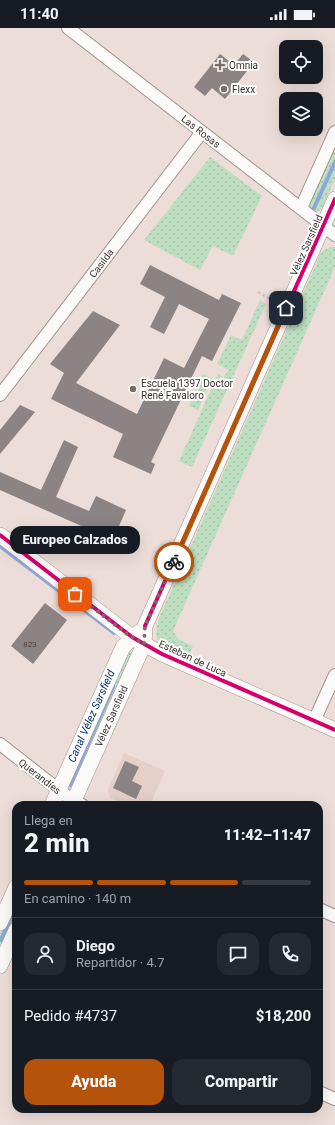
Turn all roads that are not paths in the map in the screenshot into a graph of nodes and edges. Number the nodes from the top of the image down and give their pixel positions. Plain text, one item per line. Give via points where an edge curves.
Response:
1 (68, 28) edge
2 (202, 132) junction
3 (335, 132) edge
4 (335, 198) edge
5 (301, 208) junction
6 (323, 226) junction
7 (335, 235) edge
8 (0, 395) edge
9 (0, 535) edge
10 (138, 640) junction
11 (335, 675) edge
12 (314, 721) junction
13 (335, 730) edge
14 (0, 744) edge
15 (59, 790) junction
16 (54, 801) edge
17 (72, 801) edge
18 (77, 801) edge
19 (12, 896) edge
20 (323, 911) edge
21 (335, 916) edge
22 (0, 923) edge
23 (12, 939) edge
24 (5, 956) edge
25 (323, 1094) edge
26 (335, 1099) edge

1 - 2 street, Las Rosas
2 - 5 street, Las Rosas
2 - 8 street, Casilda
3 - 5 street, Vélez Sarsfield
4 - 6 street, Vélez Sarsfield
5 - 6 street, Las Rosas
6 - 7 street, Las Rosas
6 - 10 street, Vélez Sarsfield
9 - 10 street, Esteban de Luca
10 - 12 street, Esteban de Luca via 162,654
10 - 15 street, Vélez Sarsfield via 123,647
10 - 18 street, Vélez Sarsfield
11 - 12 street
12 - 13 street, Esteban de Luca
14 - 15 street, Querandíes
15 - 16 street, Vélez Sarsfield
15 - 17 street, Querandíes
19 - 22 street
20 - 21 street
23 - 24 street
25 - 26 street

